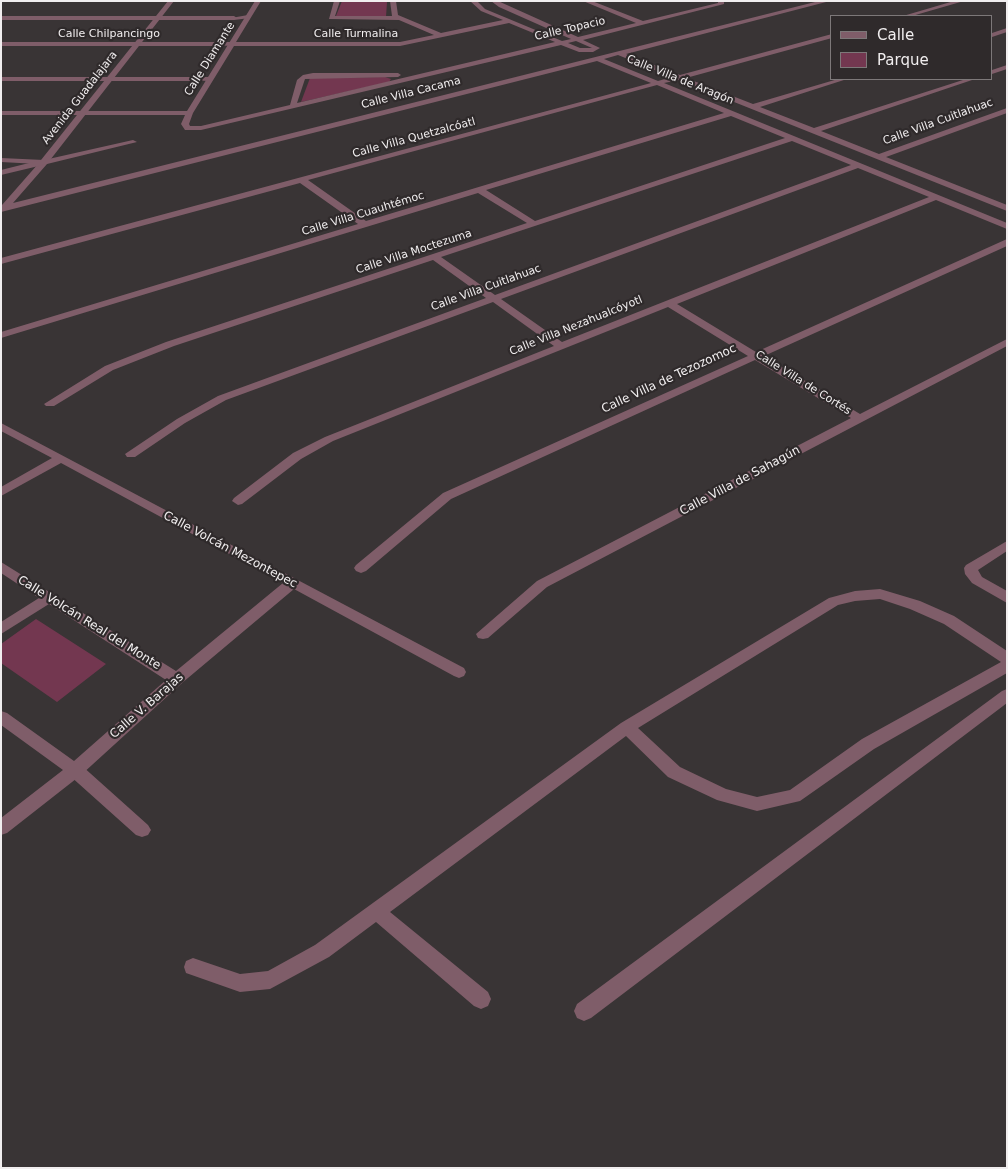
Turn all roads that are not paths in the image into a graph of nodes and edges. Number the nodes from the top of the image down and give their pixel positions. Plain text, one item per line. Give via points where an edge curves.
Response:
1 (171, 1) edge
2 (258, 1) edge
3 (337, 1) edge
4 (393, 1) edge
5 (473, 1) edge
6 (494, 1) edge
7 (600, 1) edge
8 (721, 1) edge
9 (827, 1) edge
10 (961, 1) edge
11 (589, 2) edge
12 (501, 6) junction
13 (483, 10) junction
14 (918, 13) junction
15 (910, 15) edge
16 (925, 15) edge
17 (1, 18) edge
18 (158, 18) junction
19 (248, 18) junction
20 (400, 18) junction
21 (508, 21) junction
22 (642, 23) junction
23 (1007, 30) edge
24 (993, 35) edge
25 (442, 36) junction
26 (830, 37) edge
27 (578, 39) junction
28 (561, 43) junction
29 (1, 44) edge
30 (136, 44) junction
31 (216, 44) joint
32 (231, 44) junction
33 (618, 53) junction
34 (596, 58) junction
35 (999, 63) dead end
36 (1007, 66) edge
37 (993, 72) edge
38 (420, 76) junction
39 (679, 78) junction
40 (1, 79) edge
41 (108, 79) junction
42 (208, 79) junction
43 (841, 80) edge
44 (969, 80) edge
45 (658, 83) junction
46 (293, 106) junction
47 (752, 107) junction
48 (1007, 110) edge
49 (1, 113) edge
50 (189, 113) junction
51 (732, 113) junction
52 (81, 114) junction
53 (776, 116) junction
54 (756, 123) junction
55 (188, 128) joint
56 (814, 131) junction
57 (793, 138) junction
58 (133, 142) dead end
59 (878, 157) junction
60 (1, 160) edge
61 (44, 162) junction
62 (859, 166) junction
63 (1, 172) edge
64 (920, 174) junction
65 (302, 180) junction
66 (899, 182) junction
67 (480, 190) junction
68 (936, 197) junction
69 (1005, 206) edge
70 (3, 208) edge
71 (534, 224) junction
72 (366, 225) junction
73 (1007, 226) edge
74 (1007, 242) edge
75 (434, 257) junction
76 (1, 261) edge
77 (493, 298) junction
78 (668, 303) junction
79 (1, 335) edge
80 (1007, 342) edge
81 (561, 346) junction
82 (756, 354) junction
83 (50, 404) dead end
84 (859, 418) junction
85 (1, 426) edge
86 (131, 454) dead end
87 (59, 458) junction
88 (1, 492) edge
89 (238, 501) dead end
90 (1007, 545) edge
91 (1, 567) edge
92 (361, 568) dead end
93 (292, 583) junction
94 (49, 598) junction
95 (1007, 598) edge
96 (1, 629) edge
97 (483, 634) dead end
98 (1007, 659) edge
99 (1007, 666) edge
100 (459, 672) dead end
101 (177, 679) junction
102 (1007, 695) edge
103 (1, 717) edge
104 (627, 727) junction
105 (75, 770) junction
106 (1, 828) edge
107 (142, 830) dead end
108 (377, 912) junction
109 (193, 967) dead end
110 (481, 999) dead end
111 (584, 1011) dead end

1 - 18 street, Avenida Guadalajara
2 - 19 street, Calle Diamante
3 - 20 street via 331,18
4 - 20 street via 394,15
5 - 13 street
6 - 12 street
7 - 11 street
8 - 22 street, Calle Topacio via 721,4
9 - 33 street, Calle Villa Cacama
10 - 14 street
11 - 22 street
12 - 13 street
12 - 27 street
13 - 21 street
14 - 15 street
14 - 16 street
17 - 18 street
18 - 19 street
18 - 30 street, Avenida Guadalajara
19 - 32 street, Calle Diamante
20 - 25 street
21 - 25 street, Calle Turmalina
21 - 28 street
22 - 27 street, Calle Topacio
23 - 24 street
25 - 32 street, Calle Turmalina via 385,45
26 - 39 street, Calle Villa Quetzalcóatl
27 - 28 street, Calle Topacio
27 - 28 street via 597,48 579,50
28 - 38 street, Calle Topacio
29 - 30 street, Calle Chilpancingo
30 - 31 street, Calle Chilpancingo
30 - 41 street, Avenida Guadalajara
31 - 32 street, Calle Turmalina
32 - 42 street, Calle Diamante
33 - 34 street, Calle Villa Cacama
33 - 39 street, Calle Villa de Aragón
34 - 45 street, Calle Villa de Aragón
34 - 70 street, Calle Villa Cacama
35 - 36 street
36 - 37 street
38 - 46 street, Calle Topacio
38 - 46 street, Calle Topacio via 303,76
39 - 45 street, Calle Villa Quetzalcóatl
39 - 47 street, Calle Villa de Aragón
40 - 41 street
41 - 42 street
41 - 52 street, Avenida Guadalajara
42 - 50 street, Calle Diamante
43 - 47 street
44 - 56 street
45 - 51 street, Calle Villa de Aragón
45 - 65 street, Calle Villa Quetzalcóatl
46 - 55 street, Calle Topacio via 201,128
47 - 53 street, Calle Villa de Aragón
48 - 59 street, Calle Villa Cuitlahuac
49 - 52 street
50 - 52 street
50 - 55 street, Calle Diamante via 185,124
51 - 54 street, Calle Villa de Aragón
51 - 67 street, Calle Villa Cuauhtémoc
52 - 61 street, Avenida Guadalajara
53 - 54 street
53 - 56 street, Calle Villa de Aragón
54 - 57 street, Calle Villa de Aragón
56 - 59 street, Calle Villa de Aragón
57 - 62 street, Calle Villa de Aragón
57 - 71 street, Calle Villa Moctezuma
58 - 61 street
59 - 64 street, Calle Villa de Aragón
60 - 61 street
61 - 63 street
61 - 70 street, Avenida Guadalajara
62 - 66 street, Calle Villa de Aragón
62 - 77 street, Calle Villa Cuitlahuac
64 - 66 street
64 - 69 street, Calle Villa de Aragón
65 - 72 street
65 - 76 street, Calle Villa Quetzalcóatl
66 - 68 street, Calle Villa de Aragón
67 - 71 street
67 - 72 street, Calle Villa Cuauhtémoc
68 - 73 street, Calle Villa de Aragón
68 - 78 street, Calle Villa Nezahualcóyotl
71 - 75 street, Calle Villa Moctezuma
72 - 79 street, Calle Villa Cuauhtémoc
74 - 82 street, Calle Villa de Tezozomoc
75 - 77 street
75 - 83 street, Calle Villa Moctezuma via 170,344 109,368
77 - 81 street
77 - 86 street, Calle Villa Cuitlahuac via 222,398
78 - 81 street, Calle Villa Nezahualcóyotl
78 - 82 street, Calle Villa de Cortés
80 - 84 street, Calle Villa de Sahagún
81 - 89 street, Calle Villa Nezahualcóyotl via 329,438 297,456
82 - 84 street, Calle Villa de Cortés
82 - 92 street, Calle Villa de Tezozomoc via 447,496
84 - 97 street, Calle Villa de Sahagún via 542,584
85 - 87 street, Calle Volcán Mezontepec
87 - 88 street
87 - 93 street, Calle Volcán Mezontepec
90 - 95 street via 971,568 978,580
91 - 94 street, Calle Volcán Real del Monte
93 - 100 street, Calle Volcán Mezontepec
93 - 101 street, Calle V. Barajas
94 - 96 street
94 - 101 street, Calle Volcán Real del Monte
98 - 104 street via 949,620 914,605 880,594 855,596 834,601
99 - 104 street via 868,744 794,796 757,804 723,795 674,772
101 - 105 street, Calle V. Barajas
102 - 111 street
103 - 105 street
104 - 108 street
105 - 106 street, Calle V. Barajas
105 - 107 street
108 - 109 street via 322,951 270,980 240,983
108 - 110 street

